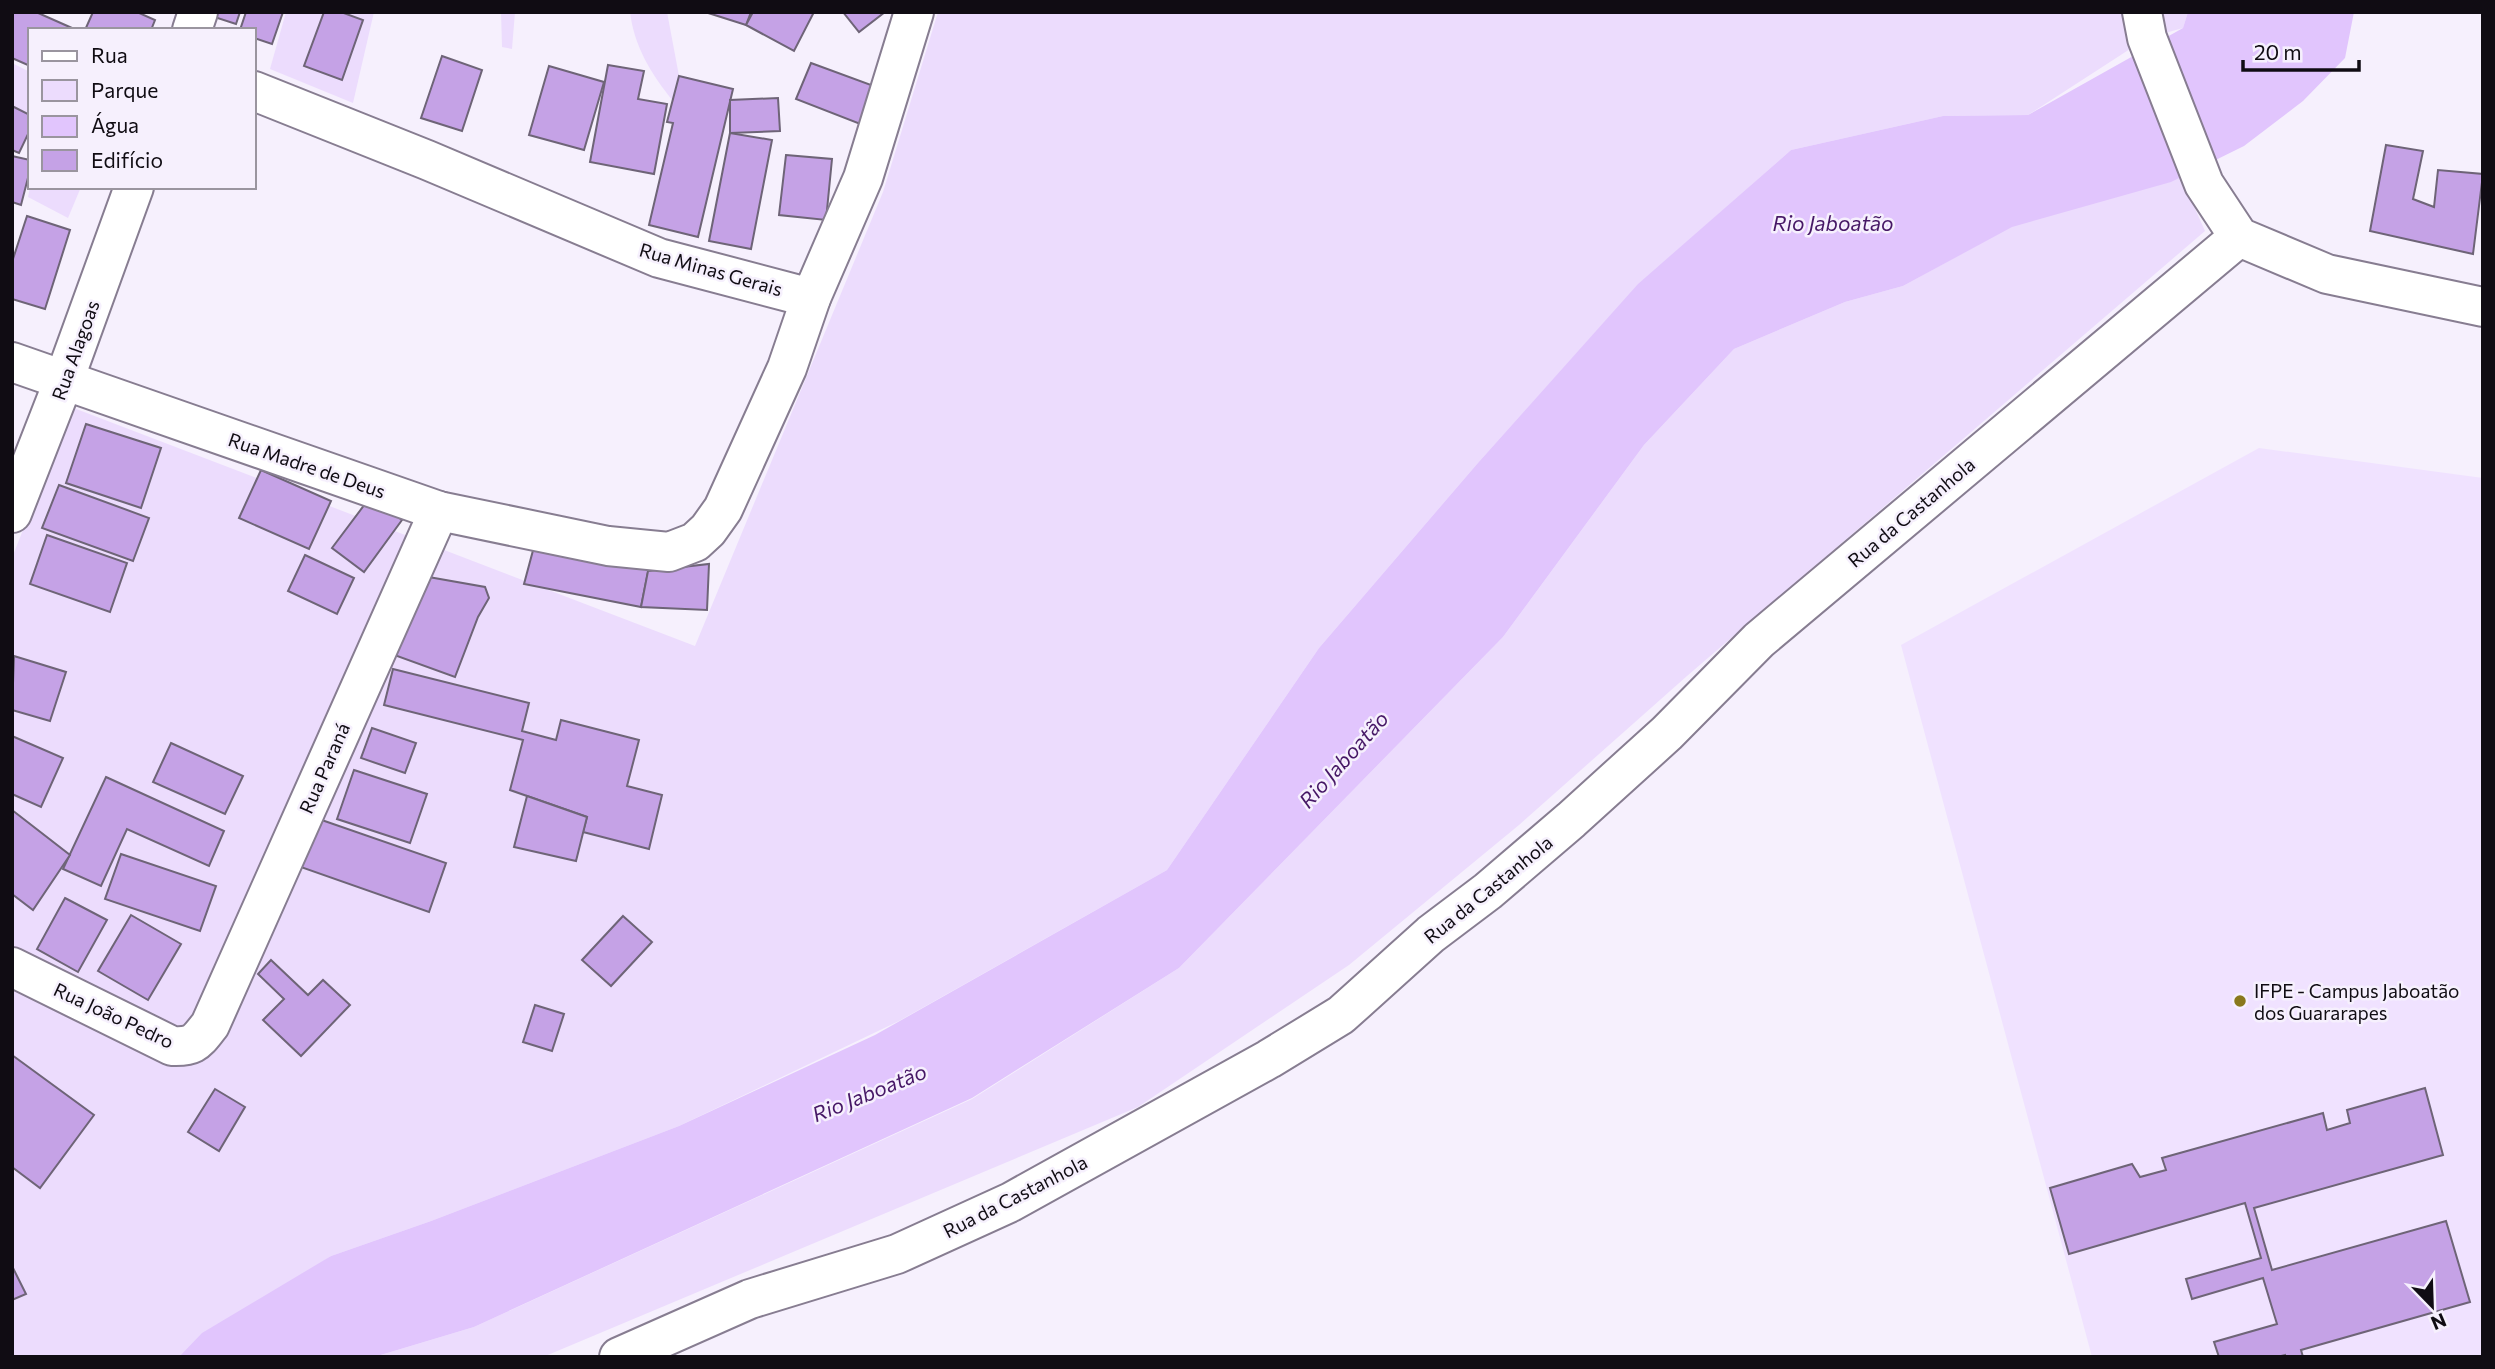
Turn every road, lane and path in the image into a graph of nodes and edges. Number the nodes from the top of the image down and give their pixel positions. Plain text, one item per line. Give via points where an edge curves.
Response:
1 (914, 12) edge
2 (2145, 25) edge
3 (256, 92) edge
4 (133, 189) edge
5 (2239, 237) junction
6 (811, 298) junction
7 (2483, 307) edge
8 (12, 362) edge
9 (64, 380) junction
10 (439, 511) junction
11 (12, 513) edge
12 (12, 967) edge
13 (210, 1025) joint
14 (619, 1357) edge

1 - 6 street via 863,178
2 - 5 street via 2204,184
3 - 6 street, Rua Minas Gerais via 659,258
4 - 9 street, Rua Alagoas
5 - 7 street via 2327,274
5 - 14 street, Rua da Castanhola via 1759,640 1667,733 1571,820 1341,1015 1011,1202 897,1254 750,1299
6 - 10 street, Rua Madre de Deus via 787,368 723,509 695,542 669,552 608,546
8 - 9 street, Rua Madre de Deus
9 - 10 street, Rua Madre de Deus
9 - 11 street, Rua Alagoas
10 - 13 street, Rua Paraná
12 - 13 street, Rua João Pedro via 172,1045 196,1042

